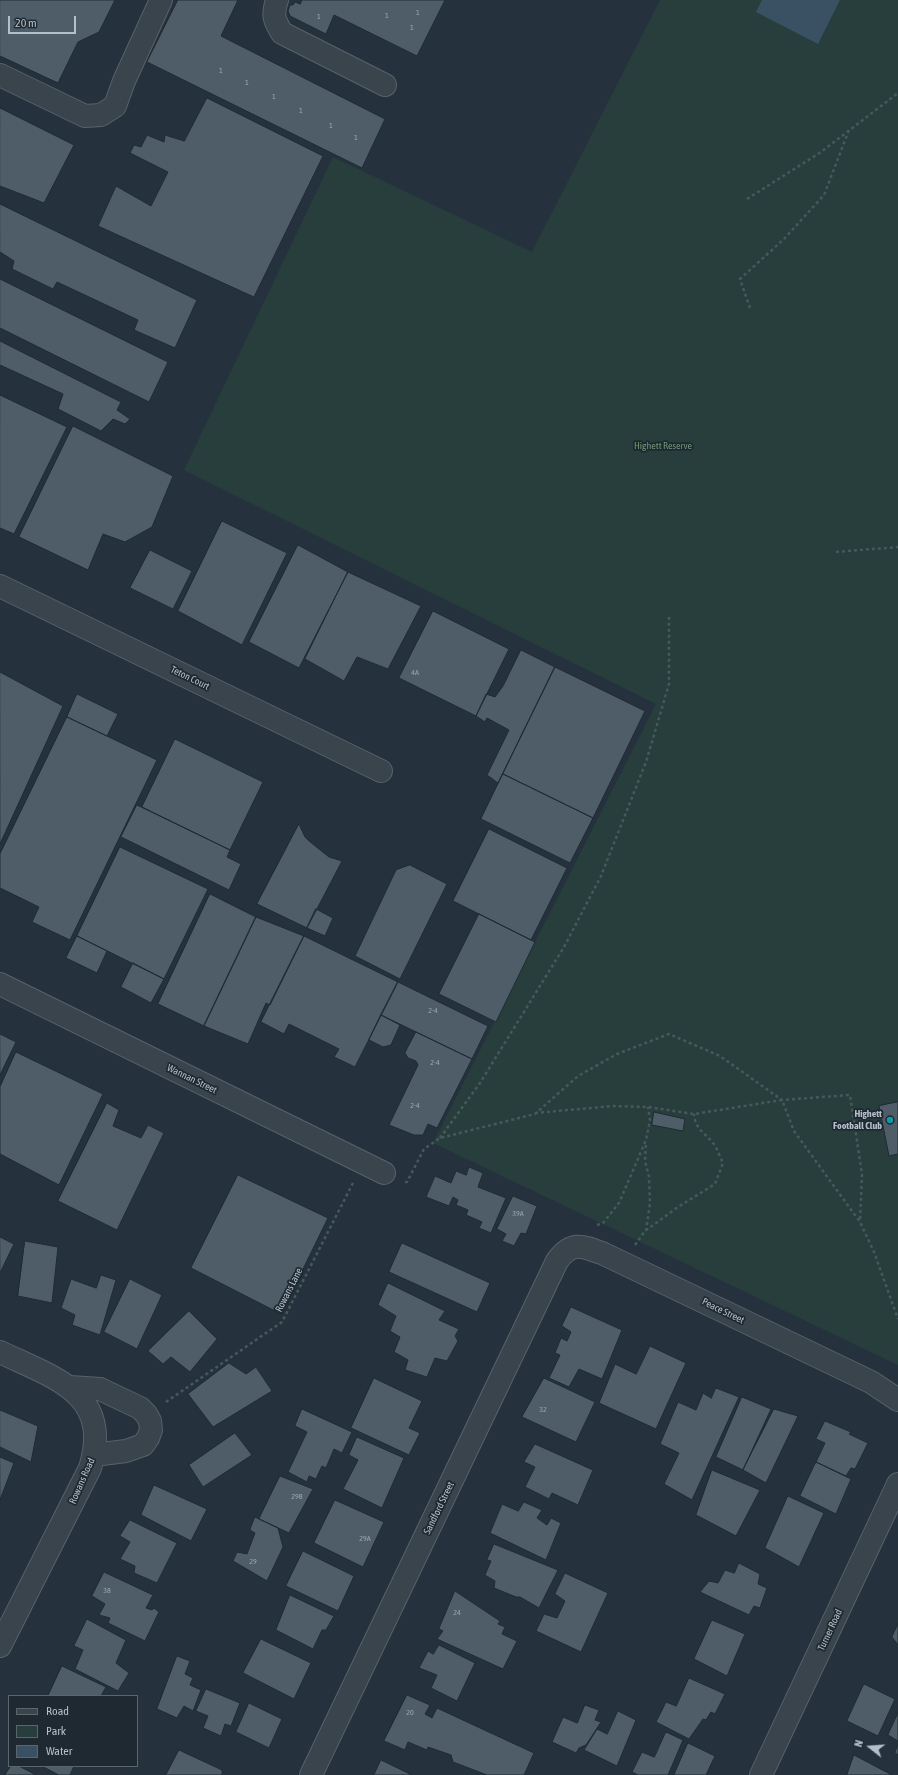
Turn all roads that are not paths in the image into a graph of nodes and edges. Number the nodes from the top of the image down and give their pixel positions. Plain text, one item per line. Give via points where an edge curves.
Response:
1 (161, 0) edge
2 (277, 0) edge
3 (0, 75) edge
4 (385, 85) dead end
5 (0, 586) edge
6 (381, 771) dead end
7 (0, 984) edge
8 (384, 1173) dead end
9 (573, 1246) joint
10 (0, 1352) edge
11 (871, 1382) junction
12 (898, 1387) edge
13 (70, 1388) junction
14 (898, 1400) edge
15 (94, 1455) junction
16 (898, 1484) edge
17 (0, 1646) edge
18 (311, 1775) edge
19 (761, 1775) edge

1 - 3 street via 115,106 102,115 85,116
2 - 4 street via 274,21 282,33
5 - 6 street, Teton Court
7 - 8 street, Wannan Street
9 - 11 street, Peace Street via 587,1247 604,1254
9 - 18 street, Sandford Street via 564,1251 557,1261
10 - 13 street, Rowans Road via 55,1378
11 - 12 street, Peace Street
11 - 14 street, Peace Street
13 - 15 street, Rowans Road via 84,1402 94,1423
13 - 15 street via 100,1389 140,1408 150,1421 149,1434 143,1445 126,1452
15 - 17 street, Rowans Road via 85,1478
16 - 19 street, Turner Road

